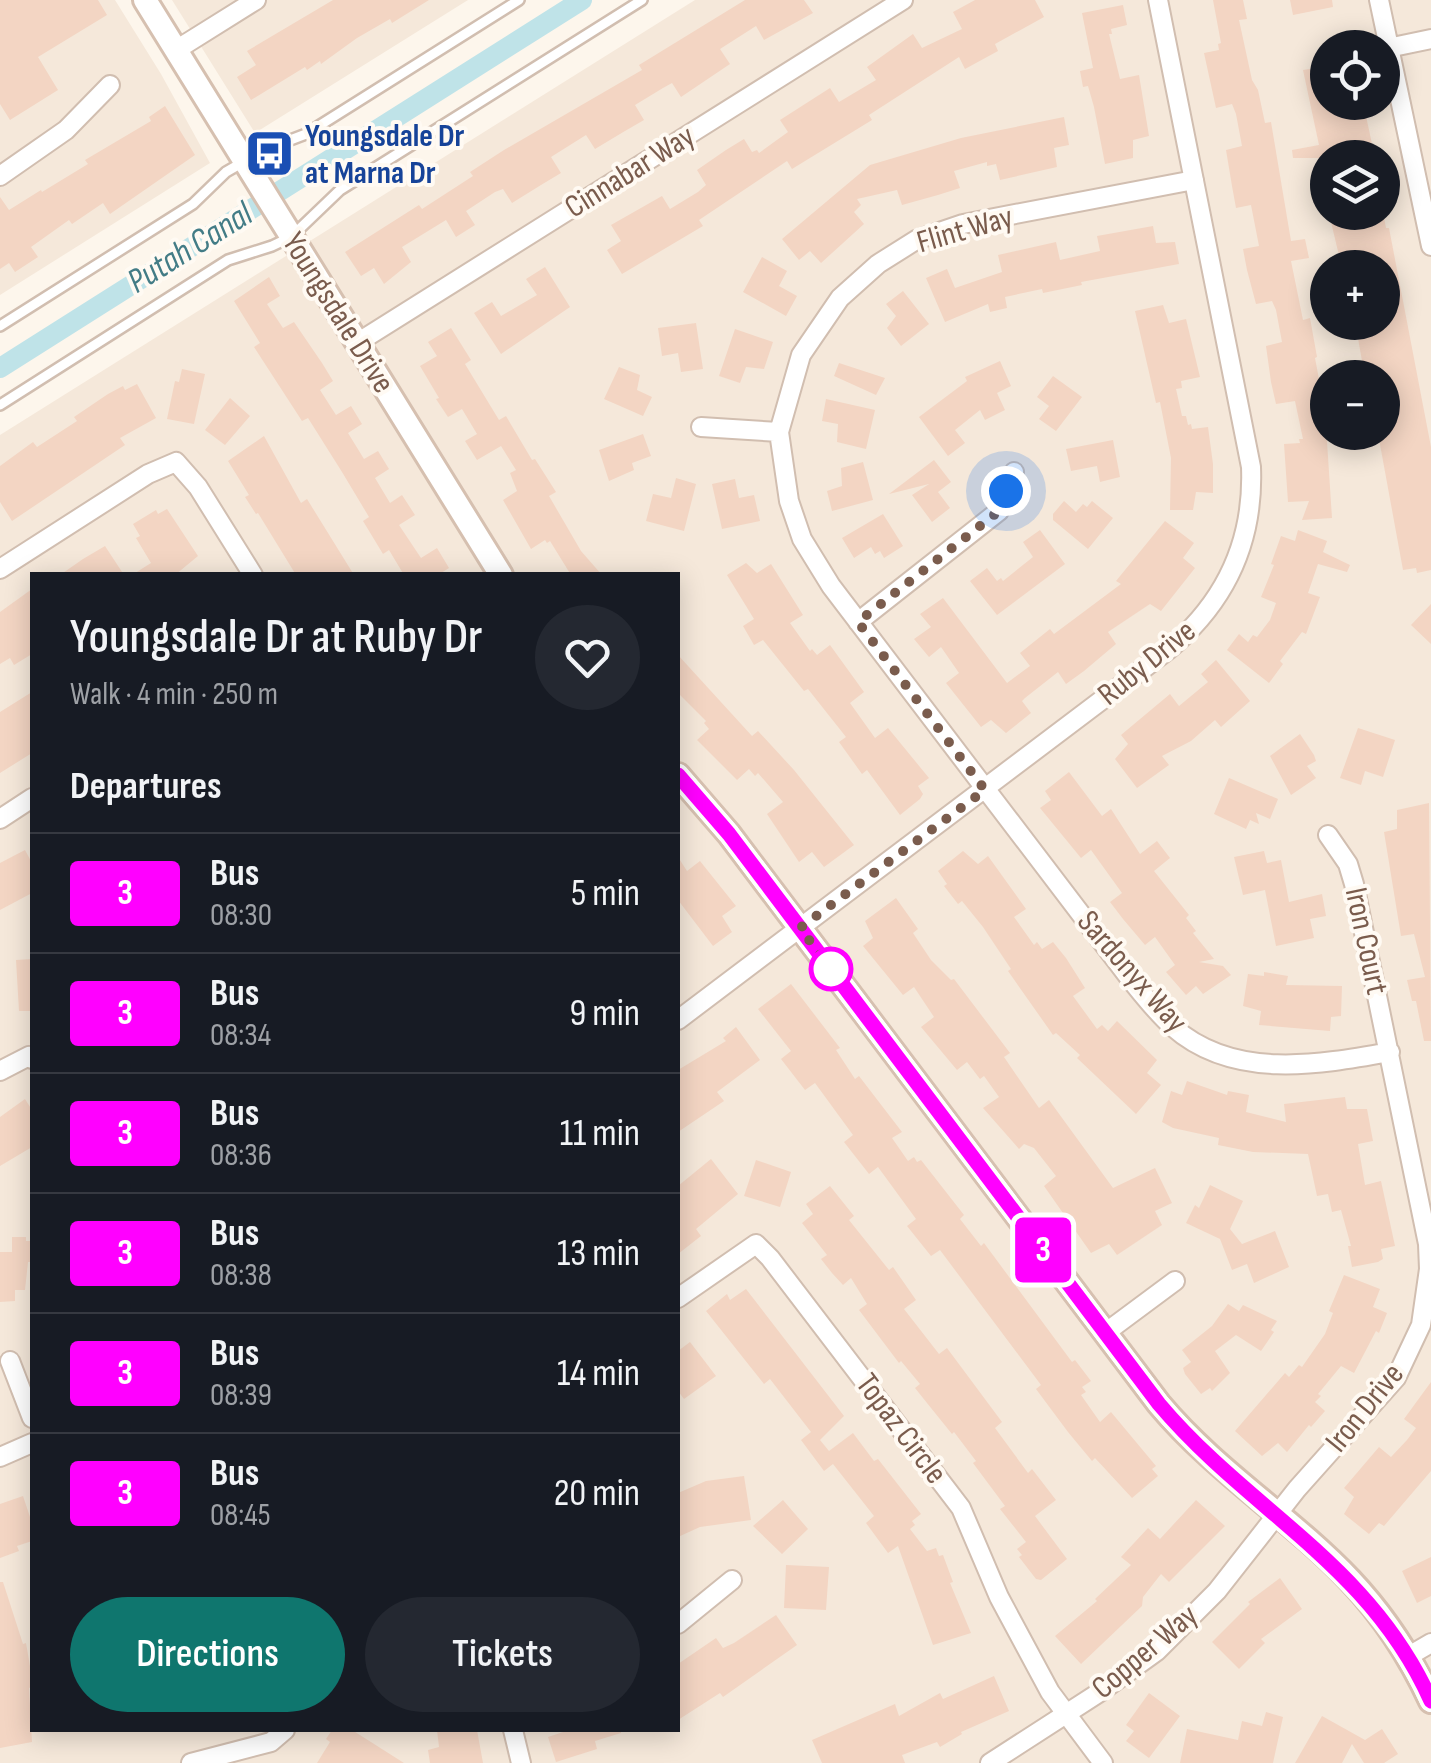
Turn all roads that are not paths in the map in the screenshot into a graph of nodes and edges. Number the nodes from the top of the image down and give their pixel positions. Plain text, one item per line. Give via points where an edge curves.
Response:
1 (145, 0) edge
2 (256, 0) edge
3 (519, 0) edge
4 (642, 0) edge
5 (904, 0) edge
6 (1158, 0) edge
7 (1379, 0) edge
8 (1385, 30) edge
9 (1431, 39) edge
10 (1400, 45) edge
11 (176, 50) junction
12 (110, 85) dead end
13 (1400, 103) edge
14 (246, 164) junction
15 (1, 173) edge
16 (1194, 180) junction
17 (287, 231) junction
18 (1431, 246) edge
19 (0, 326) edge
20 (357, 343) junction
21 (0, 406) edge
22 (702, 428) dead end
23 (780, 432) junction
24 (1014, 472) dead end
25 (0, 569) edge
26 (251, 572) edge
27 (499, 572) edge
28 (858, 622) junction
29 (680, 777) edge
30 (985, 790) junction
31 (30, 799) edge
32 (0, 820) edge
33 (1328, 835) dead end
34 (800, 928) junction
35 (680, 1018) edge
36 (1390, 1052) junction
37 (30, 1057) edge
38 (0, 1071) edge
39 (1175, 1281) dead end
40 (680, 1297) edge
41 (1105, 1333) junction
42 (10, 1361) dead end
43 (30, 1413) edge
44 (30, 1444) edge
45 (0, 1457) edge
46 (1278, 1516) junction
47 (732, 1580) dead end
48 (680, 1622) edge
49 (1431, 1643) edge
50 (1406, 1657) junction
51 (1431, 1701) edge
52 (1066, 1715) junction
53 (283, 1732) edge
54 (513, 1732) edge
55 (191, 1763) edge
56 (521, 1763) edge
57 (990, 1763) edge
58 (1102, 1763) edge

1 - 11 street, Youngsdale Drive
2 - 11 street
3 - 14 lane via 306,134
4 - 17 lane via 340,190
5 - 20 street, Cinnabar Way
6 - 16 street, Ruby Drive
7 - 8 street
9 - 10 street
11 - 14 street, Youngsdale Drive
12 - 15 street via 66,130
13 - 18 street
14 - 17 street, Youngsdale Drive
14 - 19 lane
16 - 23 street, Flint Way via 963,224 916,240 878,264 818,327 801,356
16 - 30 street, Ruby Drive via 1251,466 1242,549 1194,629
17 - 20 street, Youngsdale Drive
17 - 21 lane via 228,260
20 - 27 street, Youngsdale Drive
22 - 23 street
23 - 28 street, Flint Way via 788,501 802,538
24 - 28 street via 999,511
25 - 26 street via 176,462
28 - 30 street, Flint Way
29 - 34 street
30 - 34 street, Ruby Drive
30 - 36 street, Sardonyx Way via 1130,980 1189,1039 1261,1064 1309,1066
31 - 32 street
33 - 36 street, Iron Court via 1354,884
34 - 35 street, Ruby Drive
34 - 41 street
36 - 46 street, Iron Drive via 1428,1244 1421,1325 1396,1378
37 - 38 street
39 - 41 street
40 - 52 street, Topaz Circle via 756,1244 770,1258 961,1508 999,1597
41 - 46 street via 1181,1430
42 - 43 street
44 - 45 street
46 - 50 street via 1357,1588
46 - 52 street, Copper Way via 1157,1650
47 - 48 street
49 - 50 street
50 - 51 street
52 - 57 street, Copper Way
52 - 58 street
53 - 55 street via 272,1742
54 - 56 street

